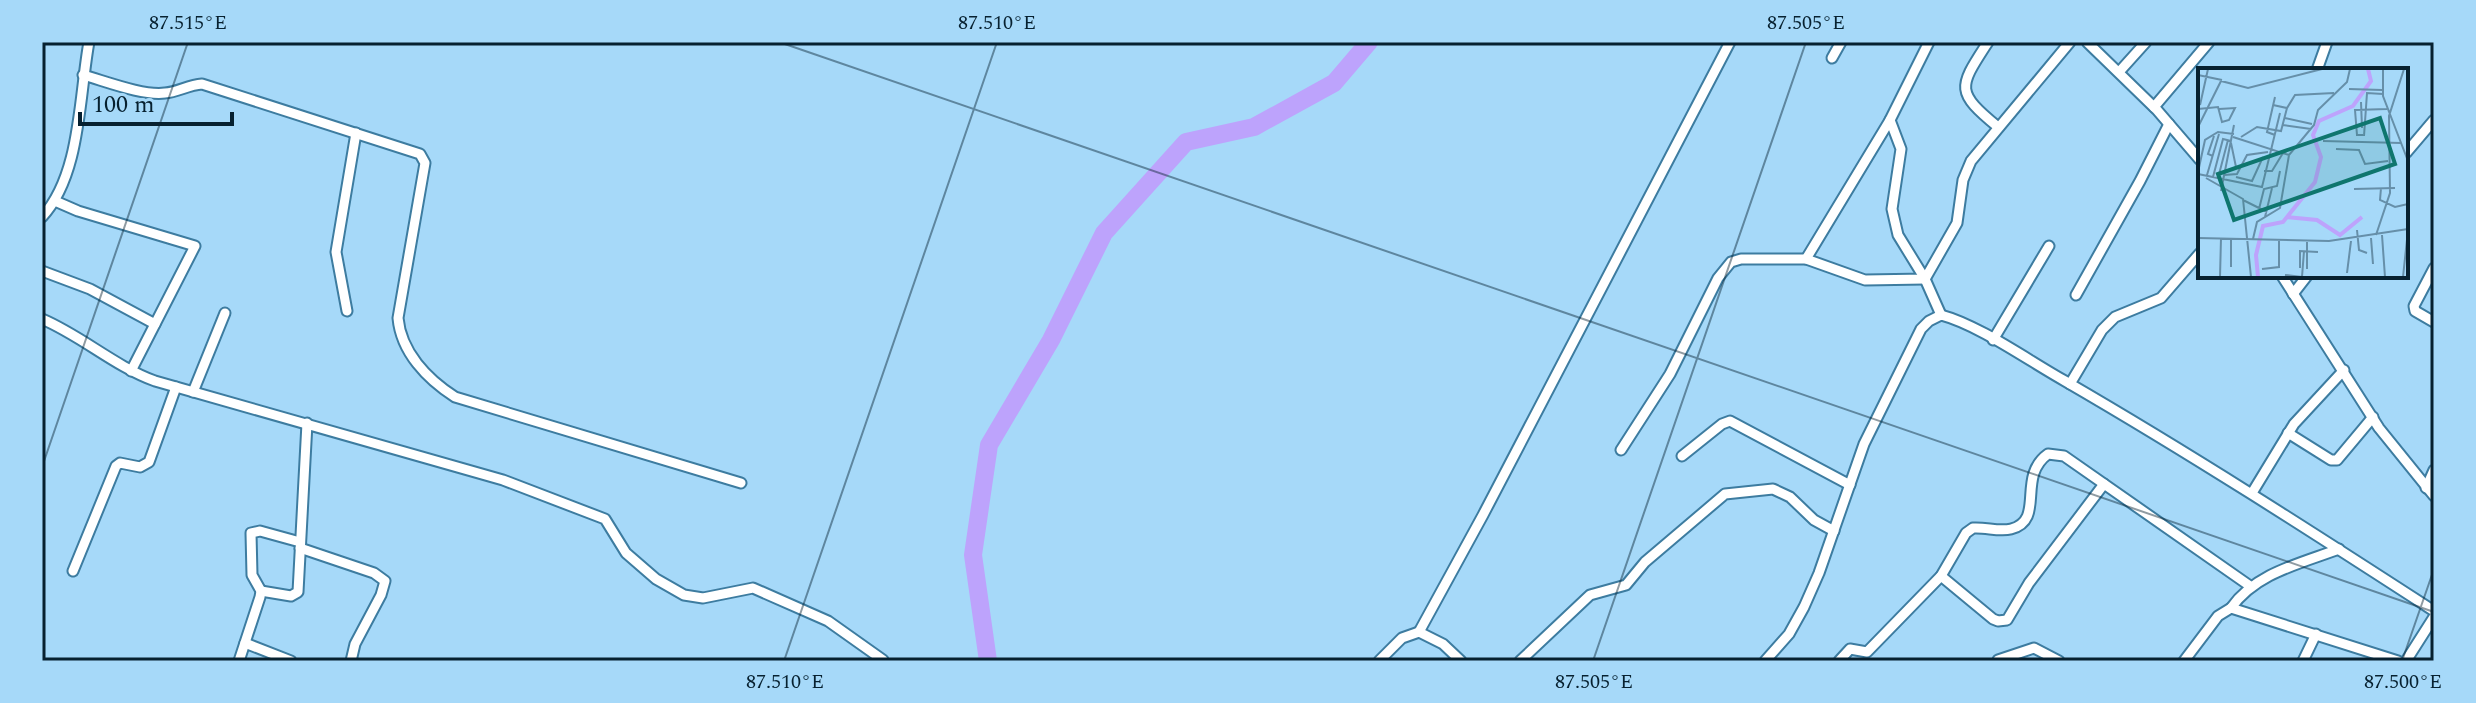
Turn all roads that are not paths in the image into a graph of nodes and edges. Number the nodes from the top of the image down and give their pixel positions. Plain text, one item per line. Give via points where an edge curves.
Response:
1 (89, 42) edge
2 (1730, 42) edge
3 (1841, 42) edge
4 (1929, 42) edge
5 (1988, 42) edge
6 (2070, 42) edge
7 (2087, 42) edge
8 (2146, 42) edge
9 (2209, 42) edge
10 (2327, 42) edge
11 (1832, 58) dead end
12 (2318, 68) edge
13 (2119, 72) junction
14 (83, 75) junction
15 (2154, 107) junction
16 (1890, 120) junction
17 (2434, 120) edge
18 (2169, 124) junction
19 (1998, 127) junction
20 (356, 133) junction
21 (2408, 151) edge
22 (2198, 158) edge
23 (55, 201) junction
24 (44, 212) edge
25 (2049, 246) dead end
26 (2198, 255) edge
27 (1806, 259) junction
28 (2434, 268) edge
29 (45, 272) edge
30 (2283, 278) edge
31 (2305, 278) edge
32 (1925, 279) junction
33 (42, 285) edge
34 (2293, 294) junction
35 (2076, 295) dead end
36 (347, 311) dead end
37 (225, 313) dead end
38 (1941, 315) junction
39 (42, 319) edge
40 (2434, 322) edge
41 (155, 324) junction
42 (1993, 340) junction
43 (2344, 370) junction
44 (131, 371) junction
45 (2070, 384) junction
46 (176, 387) junction
47 (193, 392) junction
48 (2373, 417) junction
49 (307, 423) junction
50 (2288, 433) junction
51 (1621, 450) dead end
52 (1682, 456) dead end
53 (2434, 470) edge
54 (741, 483) dead end
55 (2104, 484) junction
56 (1850, 485) junction
57 (2426, 488) junction
58 (2252, 493) junction
59 (2434, 496) edge
60 (1834, 531) junction
61 (300, 545) junction
62 (2339, 549) junction
63 (73, 571) dead end
64 (1941, 576) junction
65 (2250, 586) junction
66 (261, 591) junction
67 (2231, 608) junction
68 (2434, 614) edge
69 (1419, 632) junction
70 (2316, 634) junction
71 (245, 643) junction
72 (883, 660) edge
73 (1998, 660) edge
74 (239, 661) edge
75 (291, 661) edge
76 (351, 661) edge
77 (1379, 661) edge
78 (1461, 661) edge
79 (1520, 661) edge
80 (1765, 661) edge
81 (1839, 661) edge
82 (2059, 661) edge
83 (2184, 661) edge
84 (2303, 661) edge
85 (2398, 661) edge
86 (2406, 661) edge

1 - 14 street
2 - 69 street
3 - 11 street
4 - 16 street
5 - 19 street via 1965,82 1966,94 1970,104
6 - 19 street
7 - 13 street
8 - 13 street
9 - 15 street
10 - 12 street
13 - 15 street
14 - 20 street via 154,94 202,84
14 - 23 street via 68,167
15 - 18 street
16 - 27 street
16 - 32 street via 1901,149 1892,209 1898,235
17 - 21 street
18 - 22 street
18 - 35 street
19 - 32 street via 1971,161 1957,223
20 - 36 street via 336,252
20 - 54 street via 424,158 398,318 400,336 441,388 488,408
23 - 24 street
23 - 41 street via 195,246
25 - 42 street
26 - 45 street via 2161,298 2115,317 2102,330
27 - 32 street via 1865,280
27 - 51 street via 1741,259 1724,268 1670,374
28 - 40 street via 2414,306
29 - 33 street
29 - 41 street
30 - 34 street
31 - 34 street
32 - 38 street
34 - 43 street
37 - 47 street
38 - 42 street
38 - 56 street via 1921,329 1878,413
39 - 44 street
41 - 44 street
42 - 45 street
43 - 48 street
43 - 50 street
44 - 46 street
45 - 58 street
46 - 47 street
46 - 63 street via 149,462 116,466
47 - 49 street
48 - 50 street via 2337,460
48 - 57 street
49 - 61 street
49 - 72 street via 503,480 605,519 626,553 684,595 703,598 753,588 828,621
50 - 58 street
52 - 56 street via 1730,421
53 - 57 street
55 - 64 street via 2007,620 1993,619
55 - 64 street via 2064,456 2048,454 2032,478 2032,506 2023,521 2002,530 1973,528
55 - 65 street
56 - 60 street
57 - 59 street
58 - 62 street
60 - 79 street via 1773,489 1725,494 1645,562 1626,585 1590,595
60 - 80 street via 1804,607
61 - 66 street via 296,595
61 - 66 street via 260,531 251,533 252,575
61 - 76 street via 385,581
62 - 65 street
62 - 68 street
64 - 81 street via 1867,652 1850,649
65 - 67 street
66 - 71 street
67 - 70 street
67 - 83 street via 2218,616
68 - 86 street
69 - 77 street via 1402,638
69 - 78 street
70 - 84 street
70 - 85 street
71 - 74 street
71 - 75 street
73 - 82 street via 2034,648

